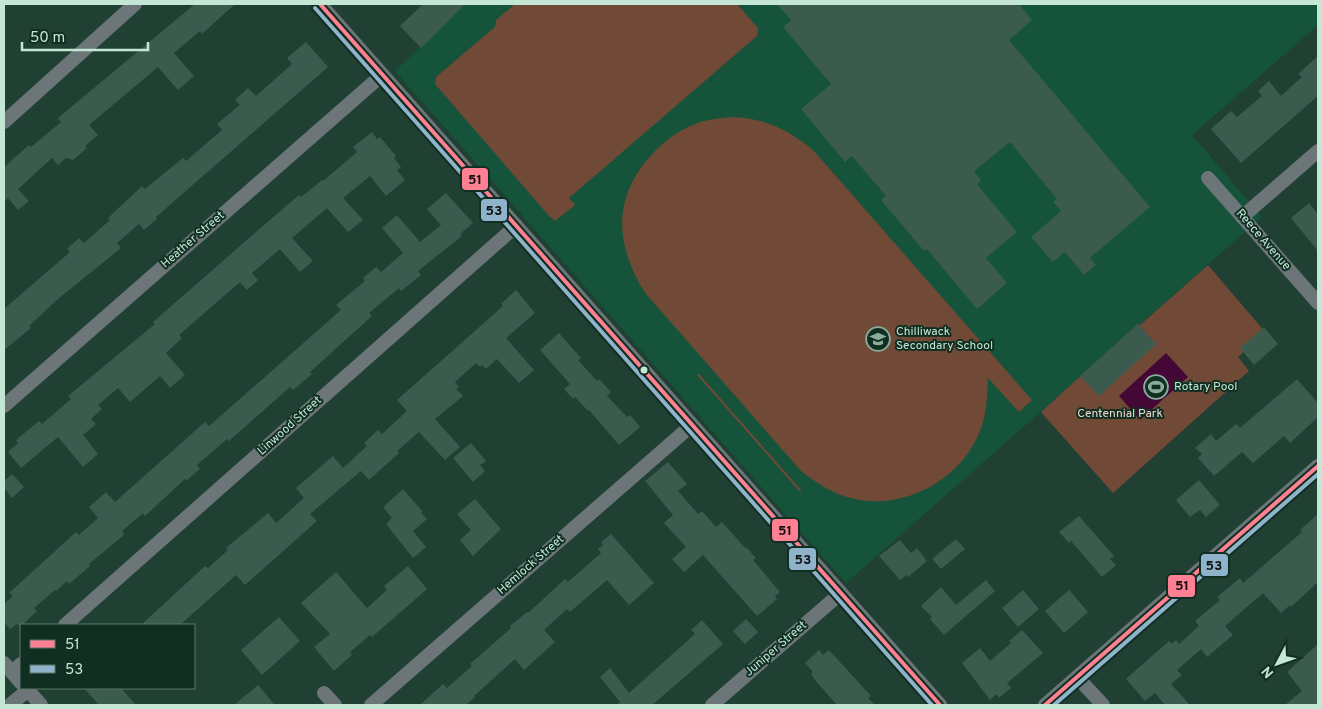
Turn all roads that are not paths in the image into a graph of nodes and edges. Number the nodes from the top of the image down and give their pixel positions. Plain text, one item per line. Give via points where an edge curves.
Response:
1 (135, 4) edge
2 (320, 4) edge
3 (382, 75) junction
4 (4, 122) edge
5 (1318, 151) edge
6 (1208, 178) dead end
7 (1242, 217) junction
8 (516, 226) junction
9 (1318, 303) edge
10 (4, 406) edge
11 (692, 425) junction
12 (1318, 466) edge
13 (841, 593) junction
14 (66, 624) edge
15 (12, 666) edge
16 (1078, 678) junction
17 (20, 679) edge
18 (23, 689) edge
19 (27, 689) edge
20 (324, 693) dead end
21 (10, 705) edge
22 (41, 705) edge
23 (335, 705) edge
24 (371, 705) edge
25 (712, 705) edge
26 (940, 705) edge
27 (1045, 705) edge
28 (1102, 705) edge

1 - 4 street
2 - 3 street
3 - 8 street
3 - 10 street, Heather Street
5 - 7 street
6 - 7 street, Reece Avenue
7 - 9 street, Reece Avenue
8 - 11 street
8 - 14 street, Linwood Street
11 - 13 street
11 - 24 street, Hemlock Street
12 - 16 street
13 - 25 street, Juniper Street
13 - 26 street
15 - 17 street
16 - 27 street
16 - 28 street
18 - 21 street
19 - 22 street
20 - 23 street

